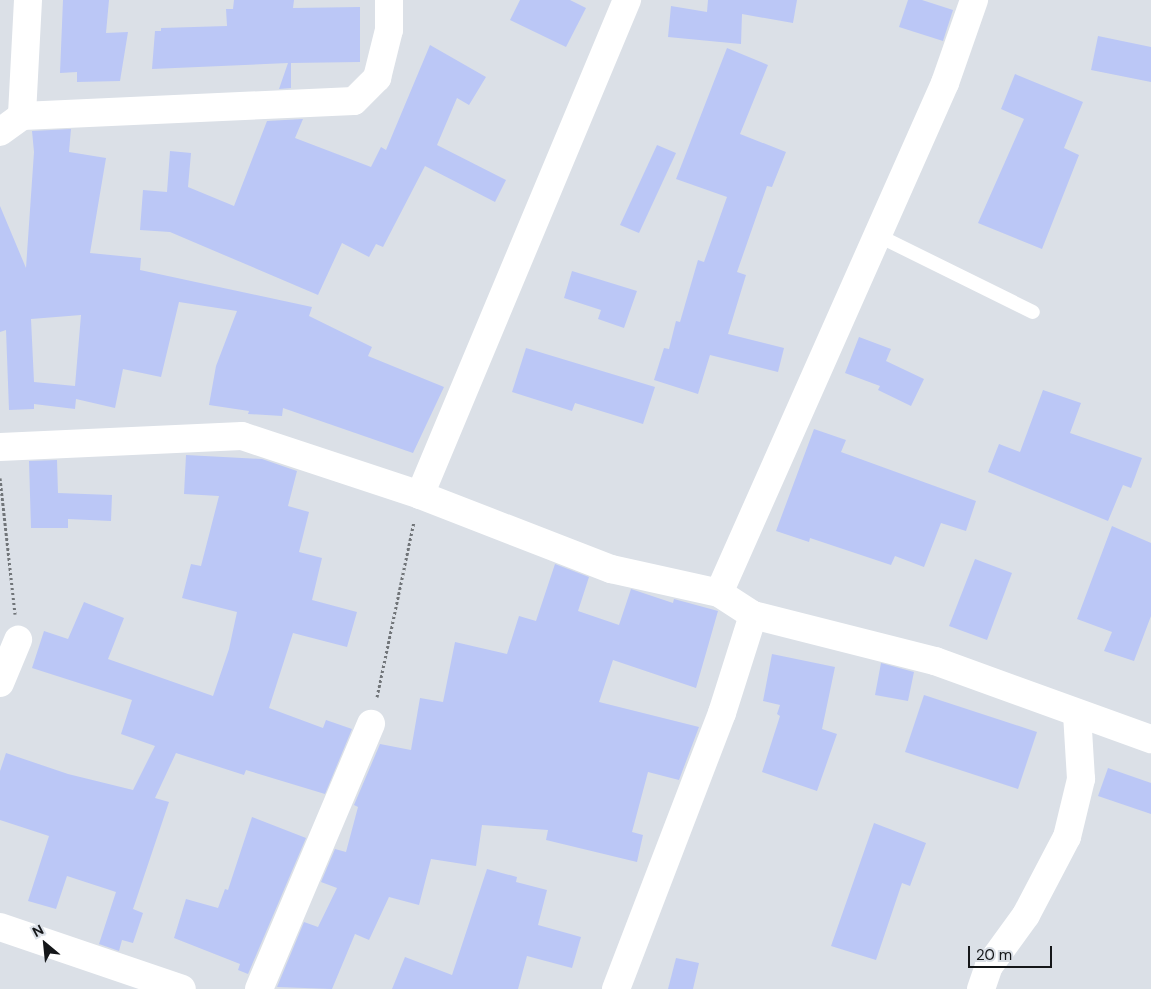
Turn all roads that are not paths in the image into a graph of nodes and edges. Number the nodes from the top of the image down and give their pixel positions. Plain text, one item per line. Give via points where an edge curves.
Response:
1 (28, 0) edge
2 (389, 0) edge
3 (627, 0) edge
4 (974, 0) edge
5 (22, 116) junction
6 (0, 132) edge
7 (876, 234) junction
8 (1033, 312) dead end
9 (0, 447) edge
10 (420, 494) junction
11 (719, 592) junction
12 (754, 615) junction
13 (18, 640) road end
14 (0, 683) edge
15 (1077, 713) junction
16 (371, 724) road end
17 (1151, 740) edge
18 (0, 928) edge
19 (182, 989) edge
20 (259, 989) edge
21 (616, 989) edge
22 (981, 989) edge

1 - 5 street
2 - 5 street via 388,30 377,78 354,101
3 - 10 street
4 - 7 street via 945,83
5 - 6 street
7 - 8 lane
7 - 11 street
9 - 10 street via 242,436
10 - 11 street via 611,568
11 - 12 street
12 - 15 street via 935,662
12 - 21 street via 722,712
13 - 14 street
15 - 17 street
15 - 22 street via 1081,779 1067,838 1026,915 989,966
16 - 20 street
18 - 19 street

